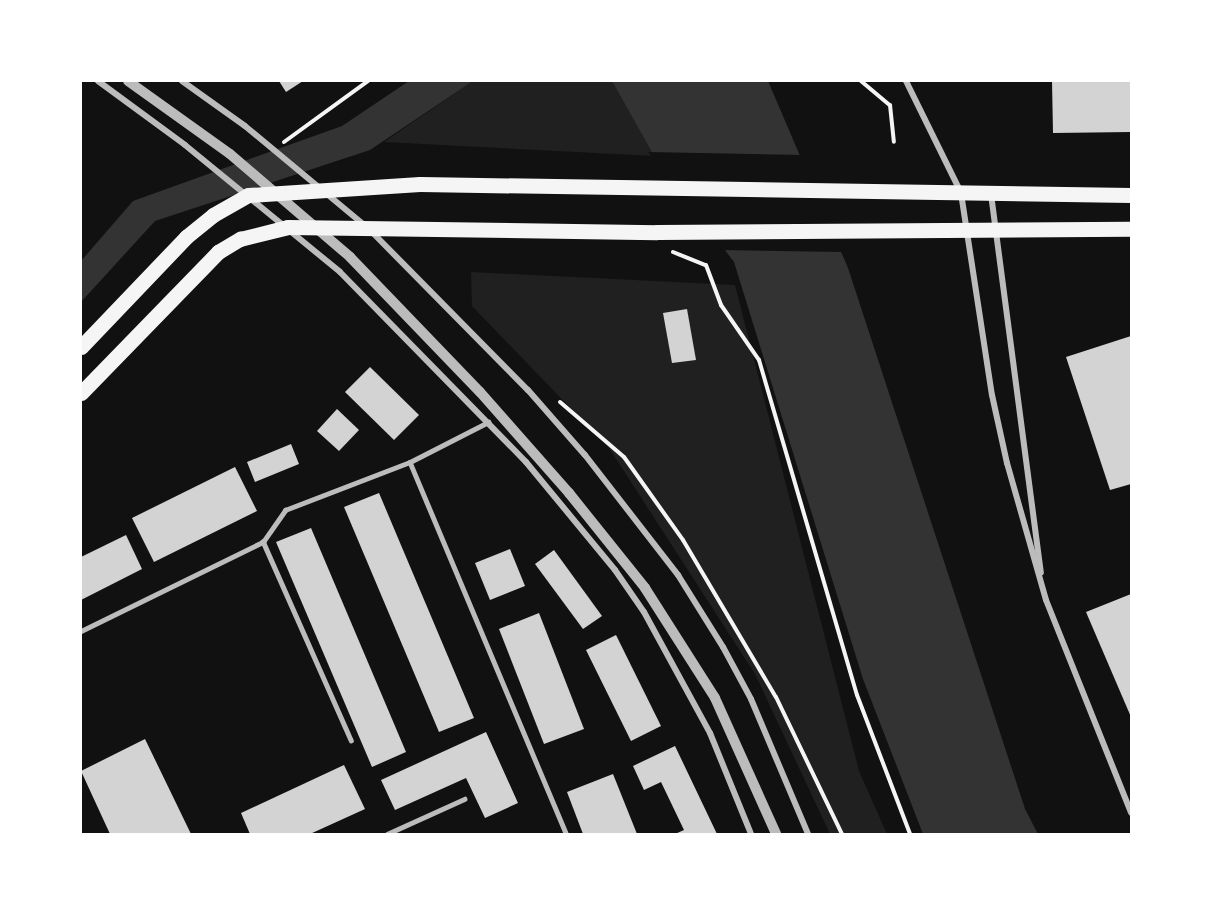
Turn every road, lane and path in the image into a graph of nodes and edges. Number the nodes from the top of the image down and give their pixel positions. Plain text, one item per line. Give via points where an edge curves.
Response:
1 (98, 81) edge
2 (128, 81) edge
3 (182, 81) edge
4 (861, 81) edge
5 (906, 81) edge
6 (894, 142) dead end
7 (319, 188) junction
8 (961, 193) junction
9 (991, 193) junction
10 (248, 195) junction
11 (1131, 195) edge
12 (288, 227) junction
13 (368, 228) junction
14 (966, 228) junction
15 (998, 229) junction
16 (1131, 229) edge
17 (665, 249) dead end
18 (81, 347) edge
19 (81, 393) edge
20 (488, 422) junction
21 (410, 462) junction
22 (263, 542) junction
23 (1046, 600) junction
24 (81, 631) edge
25 (351, 741) dead end
26 (464, 798) dead end
27 (1131, 813) edge
28 (387, 834) edge
29 (566, 834) edge
30 (750, 834) edge
31 (776, 834) edge
32 (808, 834) edge
33 (910, 834) edge

1 - 10 street
2 - 31 street via 230,154 350,257 480,392 569,493 645,588 716,699
3 - 7 street via 245,126
4 - 6 path via 890,105
5 - 8 street
7 - 8 main road via 420,184
7 - 10 main road
7 - 13 street
8 - 9 main road
8 - 14 street
9 - 11 main road
9 - 15 street
10 - 12 street
10 - 18 main road via 213,215 186,237
12 - 13 main road
12 - 19 main road via 240,239 218,252
12 - 20 street via 340,272
13 - 14 main road via 657,232
13 - 32 street via 528,390 650,537 689,593 745,689
14 - 15 main road
14 - 23 street via 992,394
15 - 16 main road
15 - 23 street via 1025,466
17 - 33 path via 706,265 721,305 759,360 856,695
20 - 21 lane
20 - 30 street via 568,513 644,612 710,733
21 - 22 lane via 285,510
21 - 29 lane
22 - 24 lane
22 - 25 lane
23 - 27 street
26 - 28 lane

